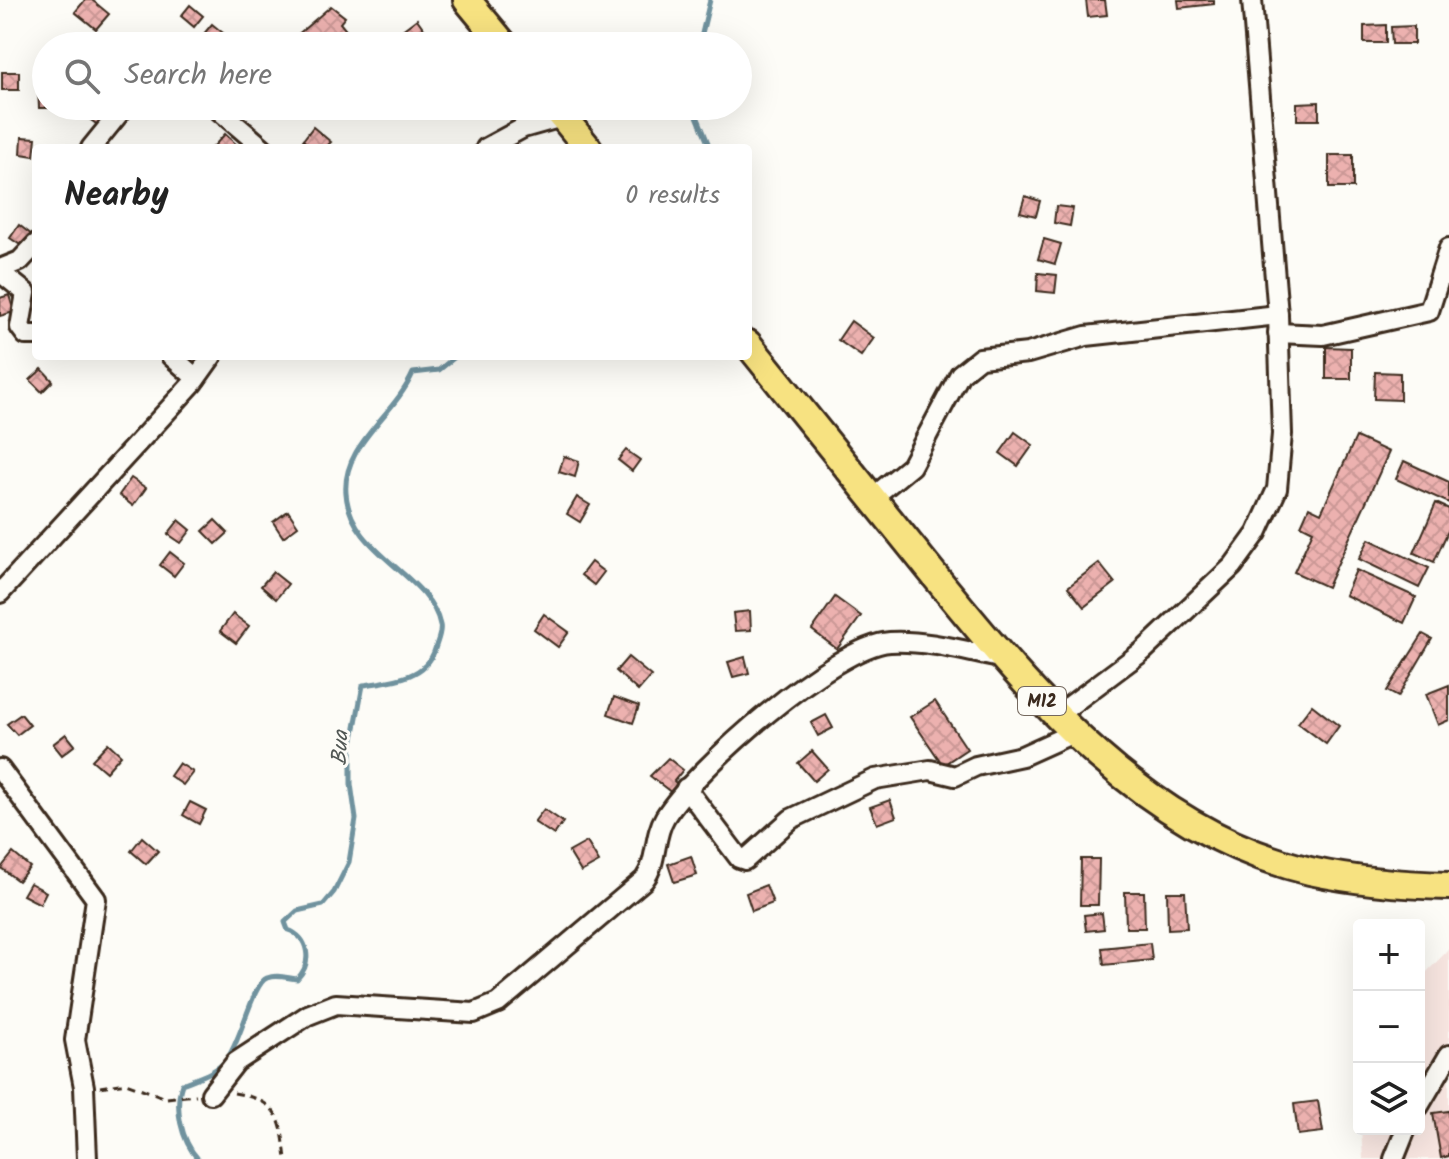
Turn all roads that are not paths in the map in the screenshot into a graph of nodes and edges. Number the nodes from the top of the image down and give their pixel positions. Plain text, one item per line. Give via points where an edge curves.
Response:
1 (467, 0) edge
2 (1252, 0) edge
3 (493, 32) edge
4 (114, 120) edge
5 (230, 120) edge
6 (539, 120) edge
7 (565, 120) edge
8 (94, 144) edge
9 (258, 144) edge
10 (493, 144) edge
11 (585, 144) edge
12 (32, 248) edge
13 (1449, 248) edge
14 (0, 270) edge
15 (1278, 324) junction
16 (32, 335) edge
17 (752, 349) edge
18 (176, 360) edge
19 (209, 360) edge
20 (196, 378) junction
21 (872, 498) junction
22 (0, 593) edge
23 (1005, 659) junction
24 (1064, 725) junction
25 (0, 769) edge
26 (686, 788) junction
27 (1449, 886) edge
28 (1449, 1055) edge
29 (204, 1095) road end
30 (1425, 1096) edge
31 (1404, 1135) edge
32 (87, 1159) edge
33 (1394, 1159) edge

1 - 3 highway
2 - 15 street
4 - 8 street
5 - 9 street
6 - 10 street
7 - 11 highway
12 - 14 street
13 - 15 street via 1429,311 1323,335
14 - 16 street via 26,293 20,327
15 - 21 street via 1086,336 1028,353 980,358 960,374 911,466
15 - 24 street via 1282,434 1277,489 1257,533 1233,566
17 - 21 highway, M12
18 - 20 street
19 - 20 street
20 - 22 street
21 - 23 highway, M12
23 - 24 highway, M12
23 - 26 street via 919,643 886,642 856,654 765,715
24 - 26 street via 1022,756 955,776 930,770 875,779 791,819 745,860
24 - 27 highway, M12 via 1131,784 1173,812 1265,856 1359,880
25 - 32 street via 96,899 75,1040 84,1087
26 - 29 street via 664,819 644,880 498,1003 474,1013 336,1004 308,1015 236,1062
28 - 30 street
31 - 33 street

